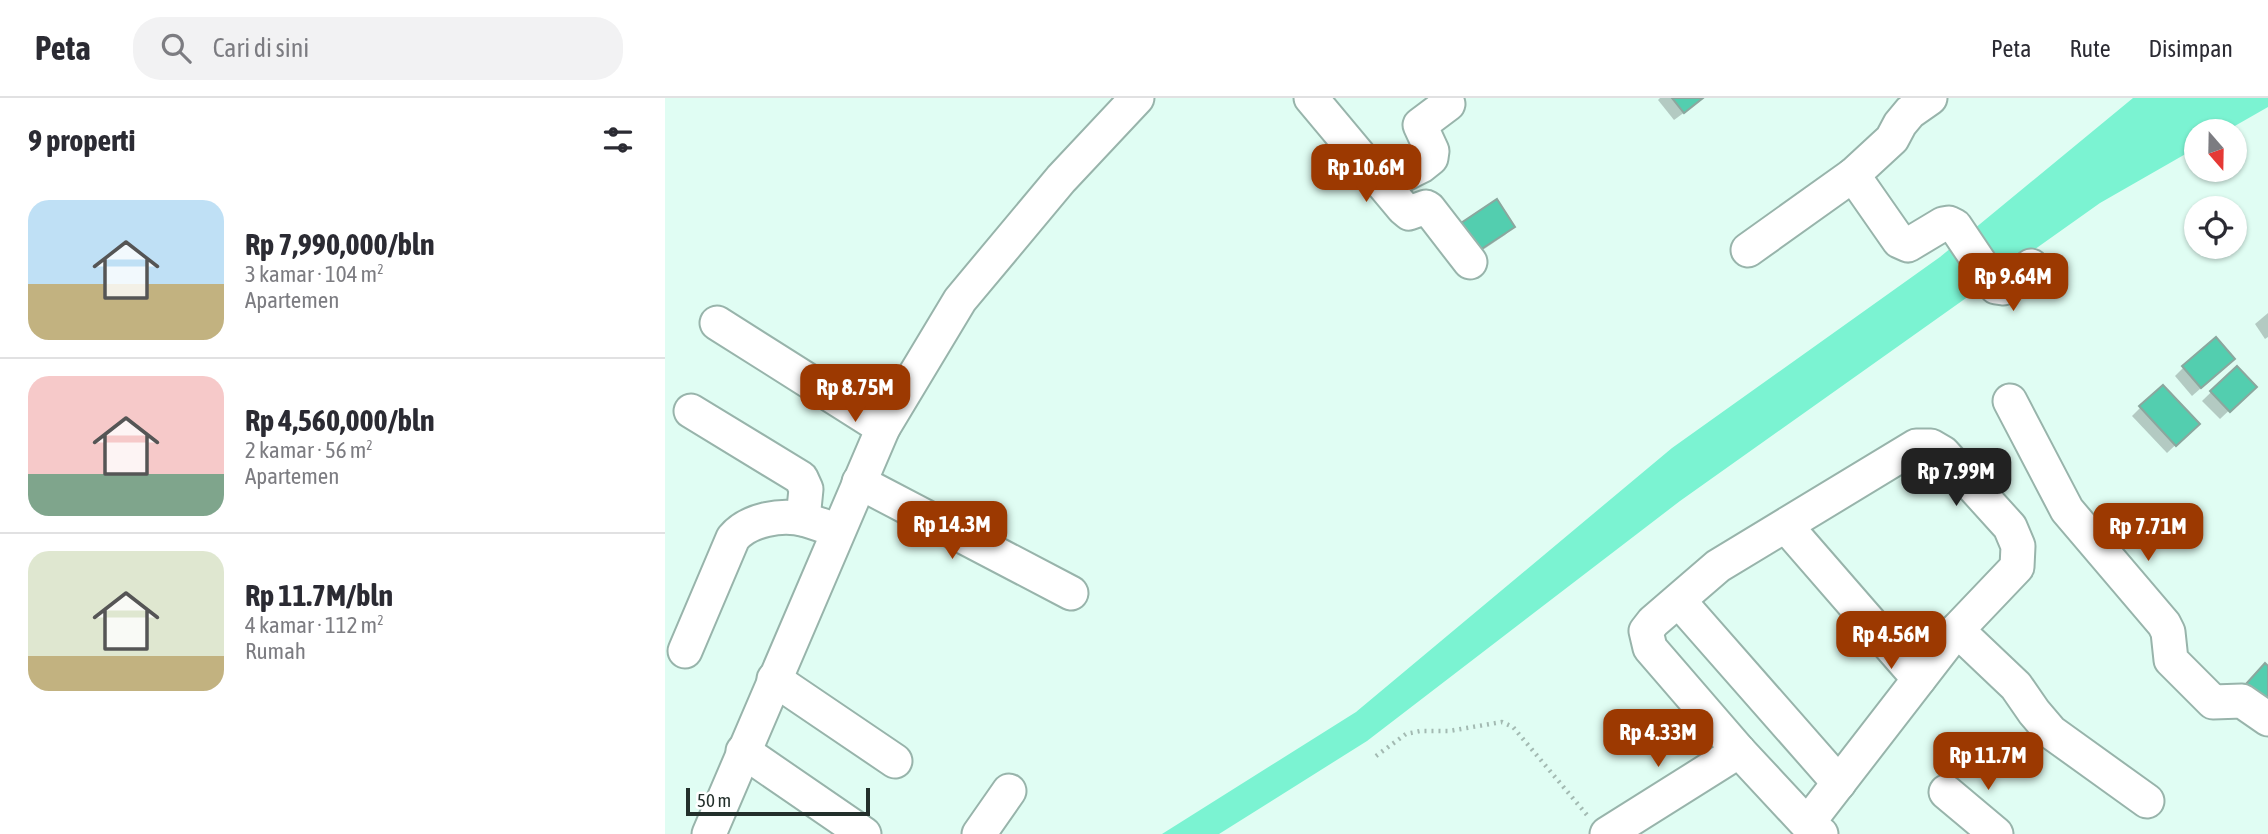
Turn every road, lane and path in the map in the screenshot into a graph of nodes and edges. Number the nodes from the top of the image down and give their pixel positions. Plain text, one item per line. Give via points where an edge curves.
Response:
1 (1137, 98) edge
2 (1311, 98) edge
3 (1930, 98) edge
4 (1448, 104) dead end
5 (1853, 175) junction
6 (1385, 184) junction
7 (1748, 250) dead end
8 (1470, 262) dead end
9 (2031, 266) dead end
10 (717, 323) dead end
11 (2010, 401) dead end
12 (691, 411) dead end
13 (883, 428) junction
14 (859, 482) junction
15 (803, 519) junction
16 (1786, 526) junction
17 (838, 531) junction
18 (1070, 593) dead end
19 (1679, 601) junction
20 (1958, 630) junction
21 (685, 651) dead end
22 (774, 679) junction
23 (1919, 679) junction
24 (2268, 719) edge
25 (743, 751) junction
26 (1739, 751) junction
27 (1376, 756) dead end
28 (895, 761) dead end
29 (1839, 783) junction
30 (1009, 790) dead end
31 (1946, 792) dead end
32 (2147, 801) dead end
33 (1600, 829) edge
34 (1814, 829) edge
35 (709, 834) edge
36 (864, 834) edge
37 (979, 834) edge
38 (1996, 834) edge

1 - 13 street via 1061,179 960,300
2 - 6 street
3 - 5 street via 1910,111 1892,139
4 - 6 street via 1420,125 1433,151 1431,158
5 - 7 street
5 - 9 street via 1904,245 1949,223 1994,285 2003,288
6 - 8 street via 1409,213 1429,209
10 - 13 street
11 - 24 street via 2067,510 2164,624 2171,660 2213,702 2242,701
12 - 15 street via 801,478 806,489
13 - 14 street
14 - 17 street
14 - 18 street
15 - 17 street
15 - 21 street via 756,522 733,538
16 - 19 street via 1718,566
16 - 20 street via 1916,446 1931,446 1943,453 2010,527 2018,546 2017,567
16 - 23 street
17 - 22 street
19 - 26 street via 1646,631 1650,649
19 - 29 street
20 - 23 street
20 - 32 street via 2016,686 2051,732
22 - 25 street
22 - 28 street
23 - 29 street
25 - 35 street
25 - 36 street
26 - 33 street
26 - 34 street
27 - 33 path via 1406,734 1502,722 1513,727
29 - 34 street
30 - 37 street
31 - 38 street

